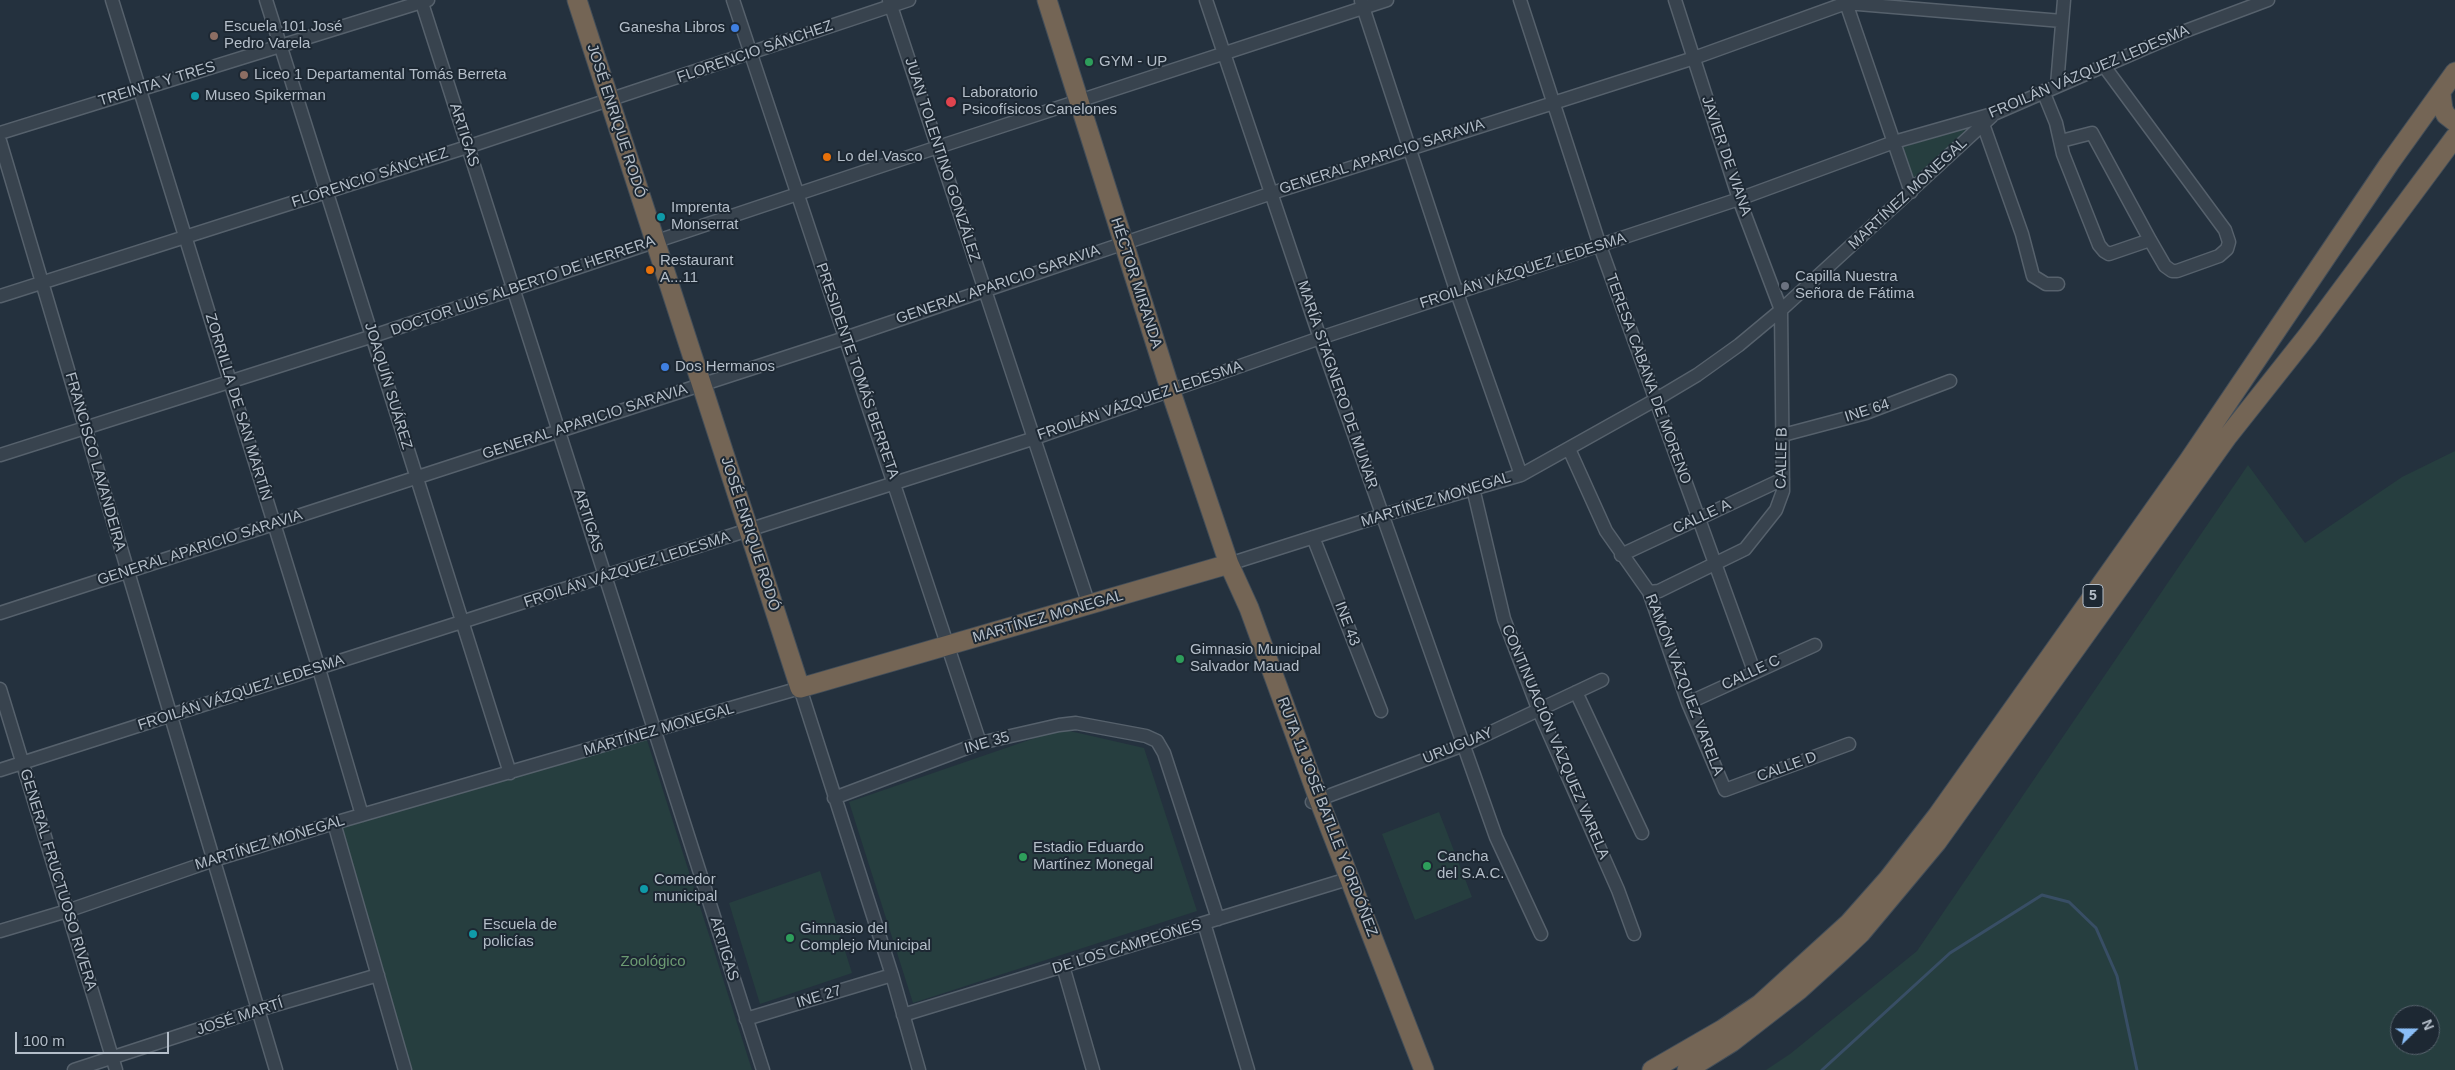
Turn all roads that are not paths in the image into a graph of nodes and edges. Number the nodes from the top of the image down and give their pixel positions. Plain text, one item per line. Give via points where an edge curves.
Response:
1 (112, 0) edge
2 (266, 0) edge
3 (576, 0) edge
4 (733, 0) edge
5 (909, 0) edge
6 (1047, 0) edge
7 (1206, 0) edge
8 (1387, 0) edge
9 (1520, 0) edge
10 (1675, 0) edge
11 (2064, 0) edge
12 (2268, 0) edge
13 (424, 1) edge
14 (1846, 2) edge
15 (890, 3) edge
16 (1362, 4) edge
17 (2062, 21) junction
18 (280, 45) junction
19 (751, 54) junction
20 (1224, 54) junction
21 (1694, 58) junction
22 (2104, 66) junction
23 (2455, 72) edge
24 (2057, 85) junction
25 (141, 88) junction
26 (2043, 91) junction
27 (2441, 94) junction
28 (609, 100) junction
29 (1079, 101) junction
30 (1553, 102) junction
31 (1996, 113) junction
32 (2455, 122) edge
33 (1983, 124) junction
34 (0, 133) edge
35 (2455, 137) edge
36 (2060, 141) junction
37 (0, 142) edge
38 (1894, 142) junction
39 (467, 147) junction
40 (938, 147) junction
41 (1410, 148) junction
42 (326, 192) junction
43 (1911, 192) junction
44 (1272, 193) junction
45 (797, 194) junction
46 (1739, 199) junction
47 (184, 238) junction
48 (2150, 240) junction
49 (655, 242) junction
50 (1123, 243) junction
51 (1600, 246) junction
52 (41, 283) junction
53 (2058, 284) dead end
54 (514, 289) junction
55 (985, 290) junction
56 (1457, 293) junction
57 (0, 296) edge
58 (1781, 310) junction
59 (373, 336) junction
60 (845, 338) junction
61 (1320, 338) junction
62 (1950, 381) dead end
63 (230, 382) junction
64 (701, 384) junction
65 (1170, 389) junction
66 (1655, 400) junction
67 (85, 428) junction
68 (559, 431) junction
69 (1783, 436) junction
70 (1035, 438) junction
71 (1569, 449) junction
72 (0, 455) edge
73 (1521, 474) junction
74 (416, 477) junction
75 (1783, 479) junction
76 (894, 482) junction
77 (1473, 488) junction
78 (1383, 515) junction
79 (1699, 519) junction
80 (274, 524) junction
81 (749, 531) junction
82 (1313, 537) junction
83 (1621, 555) junction
84 (1715, 564) junction
85 (1225, 565) junction
86 (127, 572) junction
87 (606, 576) junction
88 (1649, 592) junction
89 (1090, 605) junction
90 (0, 613) edge
91 (462, 622) junction
92 (1815, 645) dead end
93 (949, 646) junction
94 (319, 668) junction
95 (1754, 671) junction
96 (1602, 680) dead end
97 (800, 688) junction
98 (0, 689) edge
99 (1576, 692) junction
100 (1688, 703) junction
101 (1381, 711) dead end
102 (1539, 711) junction
103 (170, 717) junction
104 (655, 731) junction
105 (980, 743) junction
106 (1849, 744) dead end
107 (1464, 745) junction
108 (22, 763) junction
109 (0, 770) edge
110 (510, 773) junction
111 (1725, 790) joint
112 (834, 798) junction
113 (1315, 801) junction
114 (362, 815) junction
115 (334, 823) junction
116 (1642, 833) dead end
117 (214, 860) junction
118 (1346, 879) junction
119 (67, 911) junction
120 (1218, 919) junction
121 (1204, 923) junction
122 (0, 931) edge
123 (1541, 934) dead end
124 (1634, 934) dead end
125 (1063, 966) junction
126 (378, 974) junction
127 (892, 974) junction
128 (258, 1010) junction
129 (903, 1015) junction
130 (746, 1019) junction
131 (114, 1064) edge
132 (74, 1070) edge
133 (276, 1070) edge
134 (405, 1070) edge
135 (763, 1070) edge
136 (919, 1070) edge
137 (1093, 1070) edge
138 (1248, 1070) edge
139 (1413, 1070) edge
140 (1424, 1070) edge
141 (1652, 1070) edge
142 (1687, 1070) edge

1 - 25 street, ZORRILLA DE SAN MARTÍN
2 - 18 street, JOAQUÍN SUÁREZ
3 - 28 highway, JOSÉ ENRIQUE RODÓ
4 - 19 street, PRESIDENTE TOMÁS BERRETA
5 - 15 street, FLORENCIO SÁNCHEZ
6 - 29 highway, HÉCTOR MIRANDA
7 - 20 street, MARÍA STAGNERO DE MUNAR
8 - 16 street, DOCTOR LUIS ALBERTO DE HERRERA
9 - 30 street, TERESA CABANA DE MORENO
10 - 21 street, JAVIER DE VIANA
11 - 17 street
12 - 22 street, FROILÁN VÁZQUEZ LEDESMA
13 - 18 street, TREINTA Y TRES
13 - 39 street, ARTIGAS
14 - 17 street, GENERAL APARICIO SARAVIA
14 - 21 street, GENERAL APARICIO SARAVIA
14 - 38 street
15 - 19 street, FLORENCIO SÁNCHEZ
15 - 40 street, JUAN TOLENTINO GONZÁLEZ
16 - 20 street, DOCTOR LUIS ALBERTO DE HERRERA
16 - 41 street
17 - 24 street
18 - 25 street, TREINTA Y TRES
18 - 42 street, JOAQUÍN SUÁREZ
19 - 28 street, FLORENCIO SÁNCHEZ
19 - 45 street, PRESIDENTE TOMÁS BERRETA
20 - 29 street, DOCTOR LUIS ALBERTO DE HERRERA
20 - 44 street, MARÍA STAGNERO DE MUNAR
21 - 30 street, GENERAL APARICIO SARAVIA
21 - 46 street, JAVIER DE VIANA
22 - 24 street, FROILÁN VÁZQUEZ LEDESMA
22 - 48 street via 2225,230 2229,242 2219,256 2172,271 2165,266
23 - 27 highway, 5
24 - 26 street, FROILÁN VÁZQUEZ LEDESMA
25 - 34 street, TREINTA Y TRES
25 - 47 street, ZORRILLA DE SAN MARTÍN
26 - 31 street, FROILÁN VÁZQUEZ LEDESMA
26 - 36 street
27 - 32 highway via 2443,109
27 - 141 highway, 5 via 2389,164 2088,604 1937,816 1888,879 1849,923 1760,1004
28 - 39 street, FLORENCIO SÁNCHEZ
28 - 49 highway, JOSÉ ENRIQUE RODÓ
29 - 40 street, DOCTOR LUIS ALBERTO DE HERRERA
29 - 50 highway, HÉCTOR MIRANDA
30 - 41 street, GENERAL APARICIO SARAVIA
30 - 51 street, TERESA CABANA DE MORENO
31 - 33 street, MARTÍNEZ MONEGAL
31 - 38 street, FROILÁN VÁZQUEZ LEDESMA
33 - 43 street, MARTÍNEZ MONEGAL
33 - 53 street via 2022,234 2033,276 2046,284
35 - 142 highway, 5 via 2308,335 2228,436 1938,842 1861,933 1799,990 1732,1042
36 - 48 street via 2092,133
36 - 48 street via 2070,173 2104,251 2109,254
37 - 52 street, FRANCISCO LAVANDEIRA
38 - 43 street
38 - 46 street, FROILÁN VÁZQUEZ LEDESMA
39 - 42 street, FLORENCIO SÁNCHEZ
39 - 54 street, ARTIGAS
40 - 45 street, DOCTOR LUIS ALBERTO DE HERRERA
40 - 55 street, JUAN TOLENTINO GONZÁLEZ
41 - 44 street, GENERAL APARICIO SARAVIA
41 - 56 street
42 - 47 street, FLORENCIO SÁNCHEZ
42 - 59 street, JOAQUÍN SUÁREZ
43 - 58 street, MARTÍNEZ MONEGAL
44 - 50 street, GENERAL APARICIO SARAVIA
44 - 61 street, MARÍA STAGNERO DE MUNAR
45 - 49 street, DOCTOR LUIS ALBERTO DE HERRERA
45 - 60 street, PRESIDENTE TOMÁS BERRETA
46 - 51 street, FROILÁN VÁZQUEZ LEDESMA
46 - 58 street, JAVIER DE VIANA
47 - 52 street, FLORENCIO SÁNCHEZ
47 - 63 street, ZORRILLA DE SAN MARTÍN
49 - 54 street, DOCTOR LUIS ALBERTO DE HERRERA
49 - 64 highway, JOSÉ ENRIQUE RODÓ
50 - 55 street, GENERAL APARICIO SARAVIA
50 - 65 highway, HÉCTOR MIRANDA
51 - 56 street, FROILÁN VÁZQUEZ LEDESMA
51 - 66 street, TERESA CABANA DE MORENO
52 - 57 street, FLORENCIO SÁNCHEZ
52 - 67 street, FRANCISCO LAVANDEIRA
54 - 59 street, DOCTOR LUIS ALBERTO DE HERRERA
54 - 68 street, ARTIGAS
55 - 60 street, GENERAL APARICIO SARAVIA
55 - 70 street, JUAN TOLENTINO GONZÁLEZ
56 - 61 street, FROILÁN VÁZQUEZ LEDESMA
56 - 73 street
58 - 66 street, MARTÍNEZ MONEGAL via 1704,370
58 - 69 street, CALLE B
59 - 63 street, DOCTOR LUIS ALBERTO DE HERRERA
59 - 74 street, JOAQUÍN SUÁREZ
60 - 64 street, GENERAL APARICIO SARAVIA
60 - 76 street, PRESIDENTE TOMÁS BERRETA
61 - 65 street, FROILÁN VÁZQUEZ LEDESMA
61 - 78 street, MARÍA STAGNERO DE MUNAR
62 - 69 street, INE 64 via 1866,413
63 - 67 street, DOCTOR LUIS ALBERTO DE HERRERA
63 - 80 street, ZORRILLA DE SAN MARTÍN
64 - 68 street, GENERAL APARICIO SARAVIA
64 - 81 highway, JOSÉ ENRIQUE RODÓ
65 - 70 street, FROILÁN VÁZQUEZ LEDESMA
65 - 85 highway, HÉCTOR MIRANDA
66 - 71 street, MARTÍNEZ MONEGAL
66 - 79 street, TERESA CABANA DE MORENO
67 - 72 street, DOCTOR LUIS ALBERTO DE HERRERA
67 - 86 street, FRANCISCO LAVANDEIRA
68 - 74 street, GENERAL APARICIO SARAVIA
68 - 87 street, ARTIGAS
69 - 75 street, CALLE B
70 - 76 street, FROILÁN VÁZQUEZ LEDESMA
70 - 89 street, JUAN TOLENTINO GONZÁLEZ
71 - 73 street, MARTÍNEZ MONEGAL
71 - 83 street, RAMÓN VÁZQUEZ VARELA via 1606,531
73 - 77 street, MARTÍNEZ MONEGAL
74 - 80 street, GENERAL APARICIO SARAVIA
74 - 91 street, JOAQUÍN SUÁREZ
75 - 79 street, CALLE A
75 - 84 street, CALLE B via 1783,491 1767,524 1745,549
76 - 81 street, FROILÁN VÁZQUEZ LEDESMA
76 - 93 street, PRESIDENTE TOMÁS BERRETA
77 - 78 street, MARTÍNEZ MONEGAL
77 - 102 street, CONTINUACIÓN VÁZQUEZ VARELA via 1504,619
78 - 82 street, MARTÍNEZ MONEGAL
78 - 107 street, MARÍA STAGNERO DE MUNAR
79 - 83 street, CALLE A
79 - 84 street, TERESA CABANA DE MORENO
80 - 86 street, GENERAL APARICIO SARAVIA
80 - 94 street, ZORRILLA DE SAN MARTÍN
81 - 87 street, FROILÁN VÁZQUEZ LEDESMA
81 - 97 highway, JOSÉ ENRIQUE RODÓ
82 - 85 street, MARTÍNEZ MONEGAL
82 - 101 street, INE 43
83 - 88 street, RAMÓN VÁZQUEZ VARELA
84 - 88 street, CALLE B via 1659,591
84 - 95 street, TERESA CABANA DE MORENO
85 - 89 highway, MARTÍNEZ MONEGAL
85 - 113 highway, RUTA 11 JOSÉ BATLLE Y ORDÓÑEZ via 1249,608
86 - 90 street, GENERAL APARICIO SARAVIA
86 - 103 street, FRANCISCO LAVANDEIRA
87 - 91 street, FROILÁN VÁZQUEZ LEDESMA
87 - 104 street, ARTIGAS
88 - 100 street, RAMÓN VÁZQUEZ VARELA
89 - 93 highway, MARTÍNEZ MONEGAL
91 - 94 street, FROILÁN VÁZQUEZ LEDESMA
91 - 110 street, JOAQUÍN SUÁREZ
92 - 95 street, CALLE C
93 - 97 highway, MARTÍNEZ MONEGAL
93 - 105 street, PRESIDENTE TOMÁS BERRETA
94 - 103 street, FROILÁN VÁZQUEZ LEDESMA
94 - 114 street, ZORRILLA DE SAN MARTÍN
95 - 100 street, CALLE C
96 - 99 street, URUGUAY
97 - 104 street, MARTÍNEZ MONEGAL
97 - 112 street, JOSÉ ENRIQUE RODÓ
98 - 108 street, GENERAL FRUCTUOSO RIVERA
99 - 102 street, URUGUAY
99 - 116 street
100 - 111 street, RAMÓN VÁZQUEZ VARELA
102 - 107 street, URUGUAY
102 - 124 street, CONTINUACIÓN VÁZQUEZ VARELA via 1618,890
103 - 108 street, FROILÁN VÁZQUEZ LEDESMA
103 - 117 street, FRANCISCO LAVANDEIRA
104 - 110 street, MARTÍNEZ MONEGAL
104 - 130 street, ARTIGAS
105 - 112 street, INE 35
105 - 120 street, INE 35 via 1076,723 1157,741 1164,753
106 - 111 street, CALLE D
107 - 113 street, URUGUAY
107 - 123 street, MARÍA STAGNERO DE MUNAR via 1496,837
108 - 109 street, FROILÁN VÁZQUEZ LEDESMA
108 - 119 street, GENERAL FRUCTUOSO RIVERA
110 - 114 street, MARTÍNEZ MONEGAL
112 - 127 street, JOSÉ ENRIQUE RODÓ
113 - 118 highway, RUTA 11 JOSÉ BATLLE Y ORDÓÑEZ
114 - 115 street, MARTÍNEZ MONEGAL
115 - 117 street, MARTÍNEZ MONEGAL
115 - 126 street
117 - 119 street, MARTÍNEZ MONEGAL
117 - 128 street, FRANCISCO LAVANDEIRA
118 - 120 street, DE LOS CAMPEONES
118 - 139 highway, RUTA 11 JOSÉ BATLLE Y ORDÓÑEZ
118 - 140 highway, RUTA 11 JOSÉ BATLLE Y ORDÓÑEZ
119 - 122 street, MARTÍNEZ MONEGAL
119 - 131 street, GENERAL FRUCTUOSO RIVERA
120 - 121 street, DE LOS CAMPEONES
121 - 125 street, DE LOS CAMPEONES
121 - 138 street
125 - 129 street, DE LOS CAMPEONES
125 - 137 street
126 - 128 street, JOSÉ MARTÍ
126 - 134 street
127 - 129 street, JOSÉ ENRIQUE RODÓ
127 - 130 street, INE 27
128 - 131 street, JOSÉ MARTÍ
128 - 133 street, FRANCISCO LAVANDEIRA
129 - 136 street, JOSÉ ENRIQUE RODÓ
130 - 135 street, ARTIGAS
131 - 132 street, JOSÉ MARTÍ

